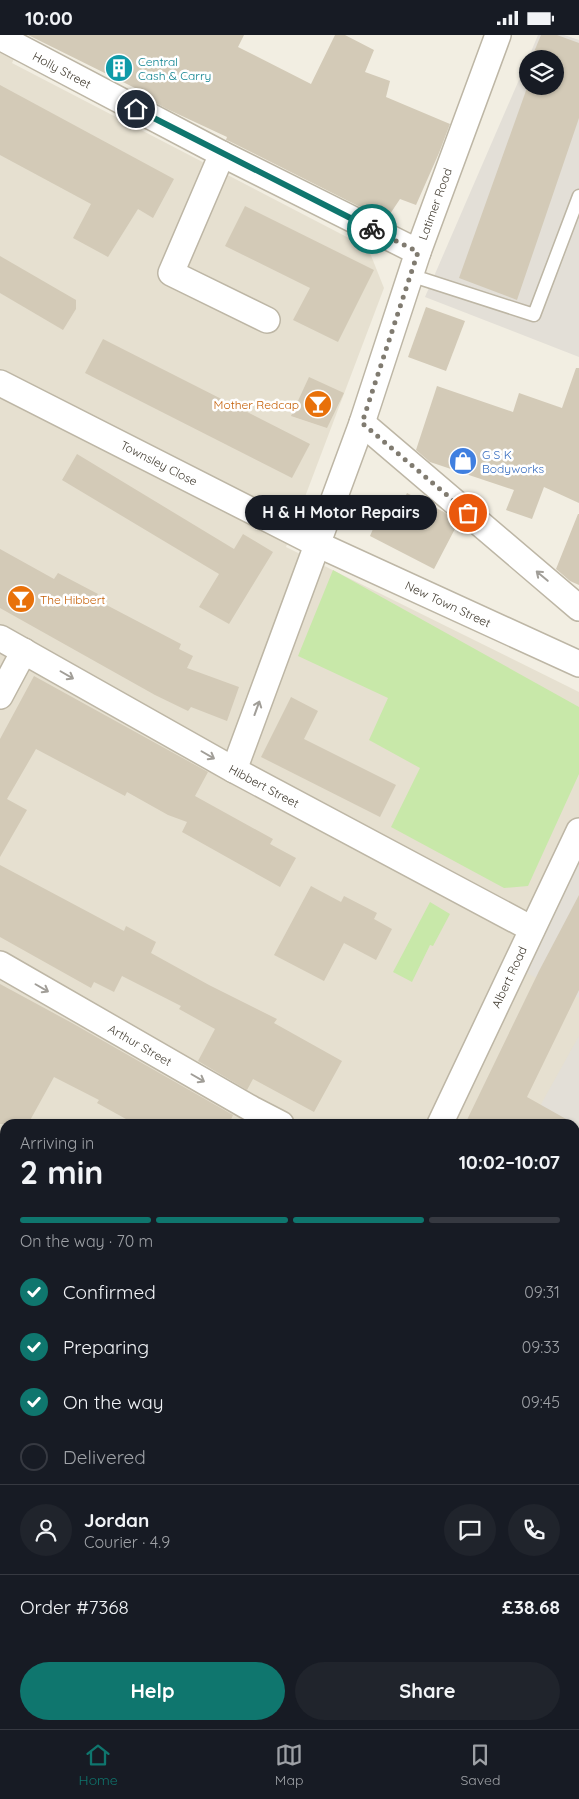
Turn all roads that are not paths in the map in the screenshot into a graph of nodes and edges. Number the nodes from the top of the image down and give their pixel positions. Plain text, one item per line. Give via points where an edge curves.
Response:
1 (498, 35) edge
2 (0, 37) edge
3 (222, 154) junction
4 (579, 196) edge
5 (414, 263) junction
6 (267, 320) dead end
7 (0, 383) edge
8 (362, 423) junction
9 (317, 544) junction
10 (579, 608) edge
11 (0, 637) edge
12 (24, 651) junction
13 (579, 664) edge
14 (0, 696) edge
15 (234, 770) junction
16 (579, 831) edge
17 (574, 857) edge
18 (532, 929) junction
19 (0, 964) edge
20 (248, 1117) edge
21 (442, 1119) edge

1 - 5 street, Latimer Road
2 - 3 street, Holly Street
3 - 5 street, Holly Street
3 - 6 street via 170,273
4 - 5 lane via 534,315
5 - 8 street, Latimer Road
7 - 9 street, Townsley Close
8 - 9 street, Latimer Road
10 -> 8 street
9 - 13 street, New Town Street
15 -> 9 street, Latimer Road
11 - 12 street, Hibbert Street
12 - 14 street
12 -> 15 street, Hibbert Street
15 - 18 street, Hibbert Street
16 - 17 street, Albert Road
17 - 18 street, Albert Road
18 - 21 street, Albert Road
19 -> 20 street, Arthur Street

